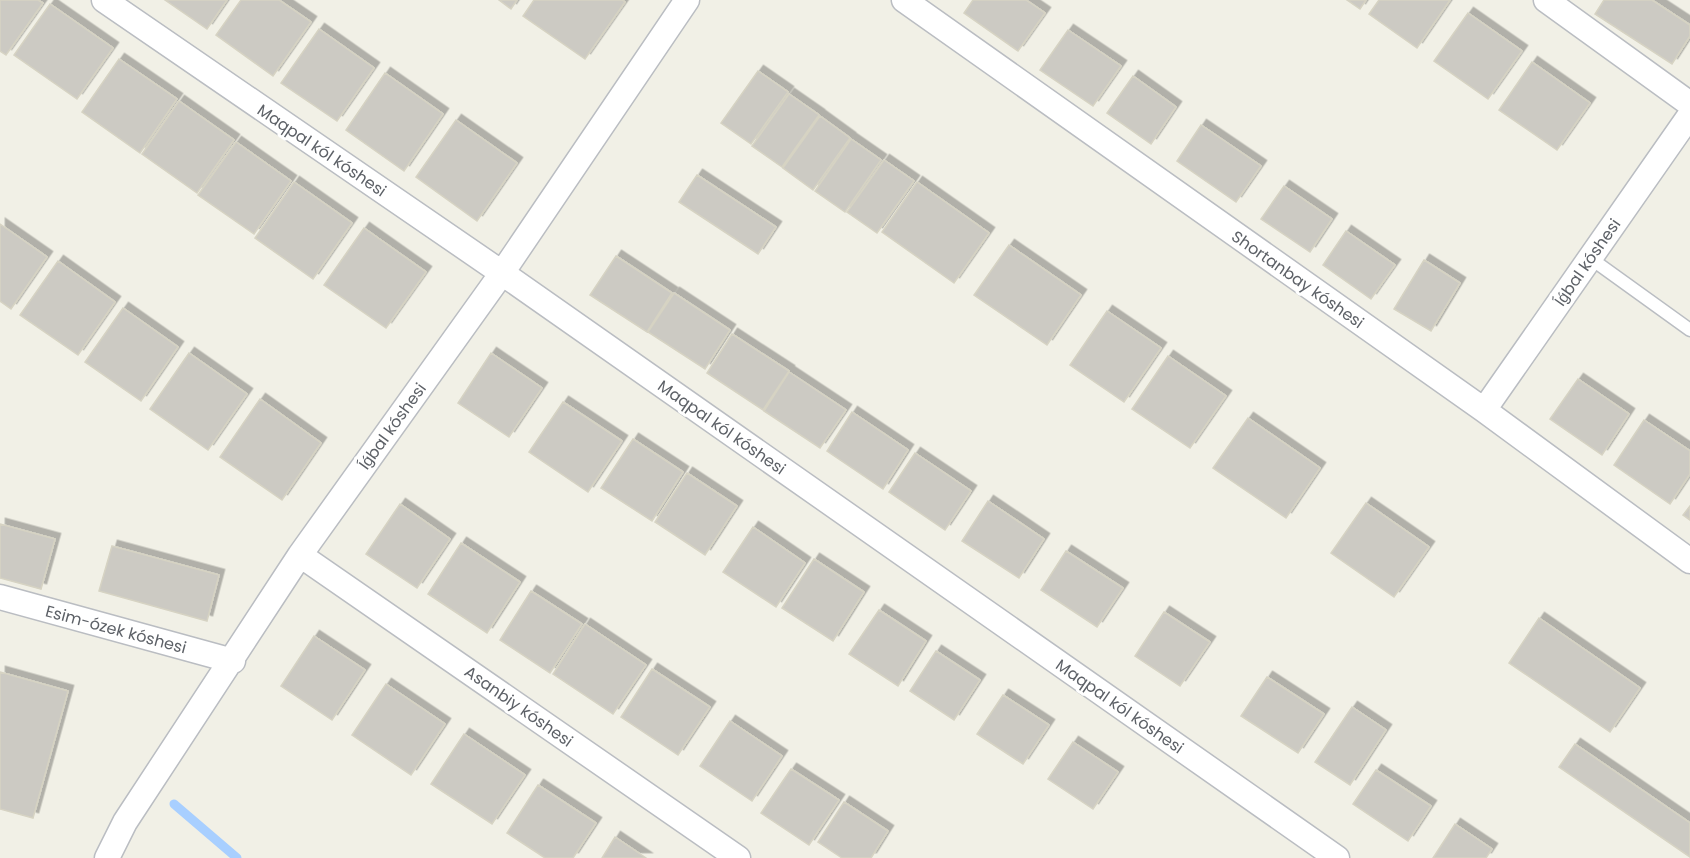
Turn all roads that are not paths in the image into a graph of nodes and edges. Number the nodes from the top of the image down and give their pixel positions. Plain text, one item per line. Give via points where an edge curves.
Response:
1 (104, 0) edge
2 (687, 0) edge
3 (904, 0) edge
4 (1546, 0) edge
5 (1690, 104) edge
6 (1690, 115) edge
7 (1590, 258) junction
8 (502, 273) junction
9 (1690, 330) edge
10 (1484, 410) junction
11 (300, 555) junction
12 (1690, 561) edge
13 (0, 597) edge
14 (232, 661) junction
15 (107, 858) edge
16 (738, 858) edge
17 (1337, 858) edge

1 - 8 street, Maqpal kól kóshesi
2 - 8 street, Íǵbal kóshesi
3 - 10 street, Shortanbay kóshesi
4 - 5 street
6 - 7 street, Íǵbal kóshesi
7 - 9 lane
7 - 10 street, Íǵbal kóshesi
8 - 11 street, Íǵbal kóshesi
8 - 17 street, Maqpal kól kóshesi
10 - 12 street, Shortanbay kóshesi
11 - 14 street, Íǵbal kóshesi
11 - 16 street, Asanbiy kóshesi
13 - 14 street, Esim-ózek kóshesi
14 - 15 street, Íǵbal kóshesi via 125,822

